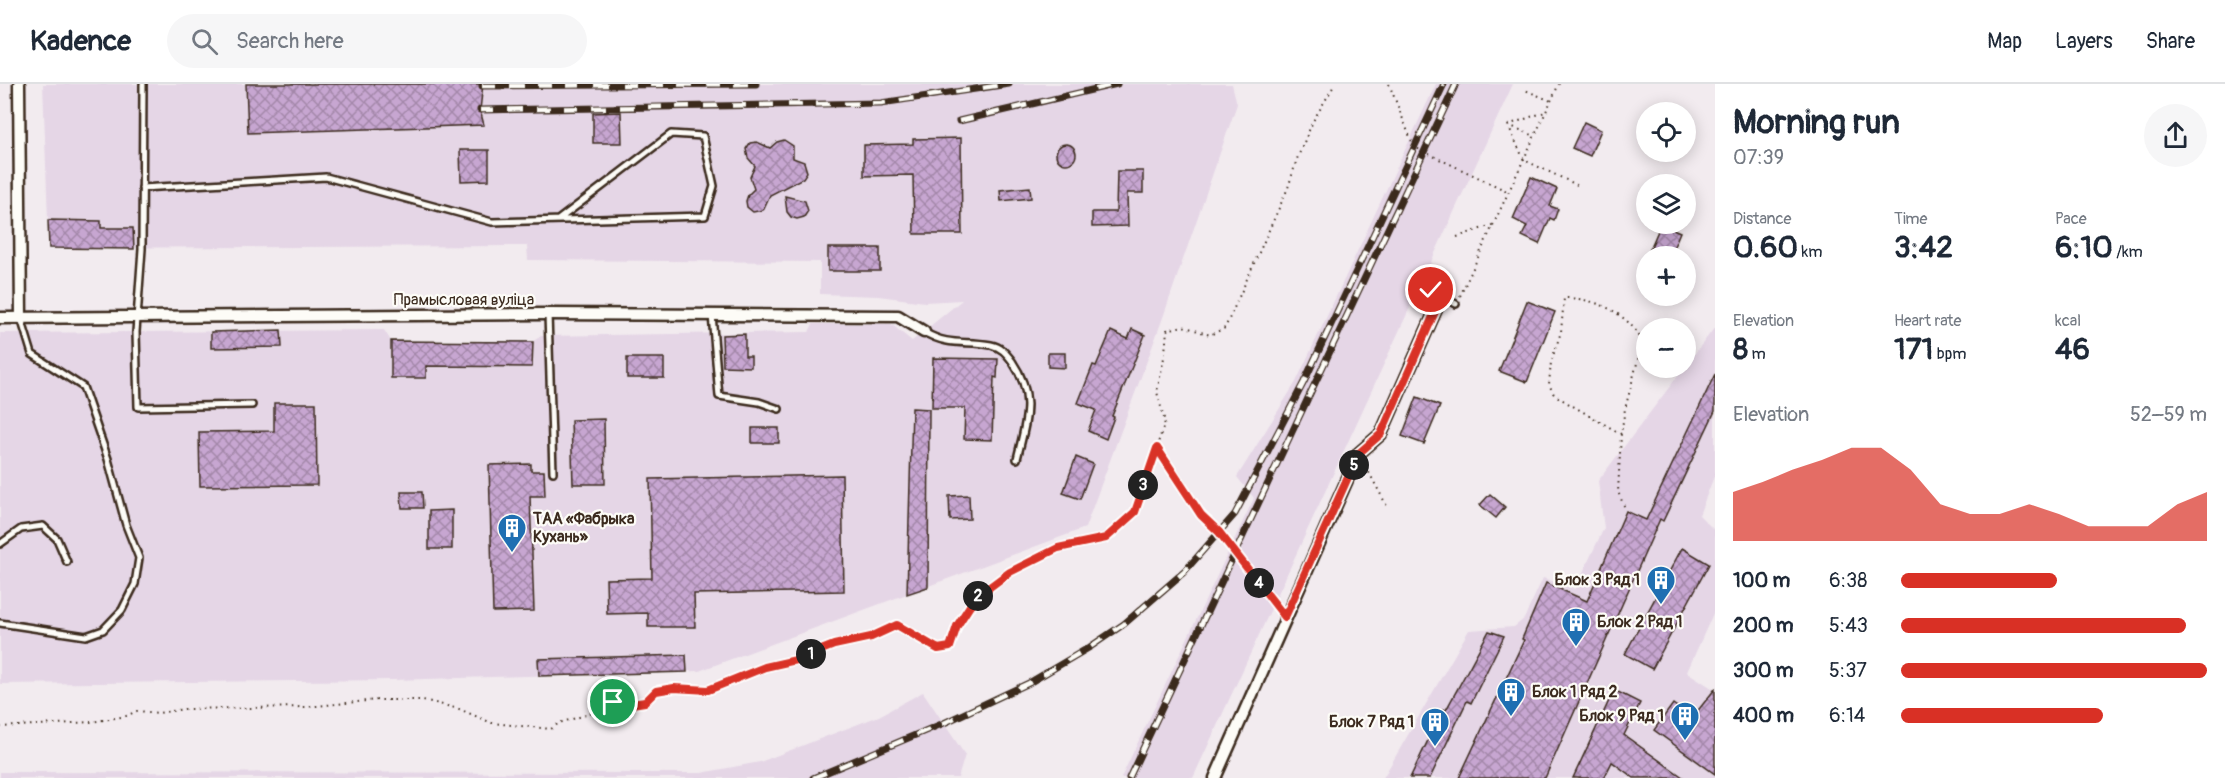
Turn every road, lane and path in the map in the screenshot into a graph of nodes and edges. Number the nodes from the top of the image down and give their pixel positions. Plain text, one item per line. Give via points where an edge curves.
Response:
1 (19, 84) edge
2 (143, 84) edge
3 (1335, 84) edge
4 (1389, 84) edge
5 (1559, 84) edge
6 (1525, 90) dead end
7 (1551, 101) junction
8 (1547, 111) junction
9 (1508, 125) junction
10 (1535, 136) junction
11 (1524, 160) junction
12 (1577, 185) dead end
13 (142, 188) junction
14 (1509, 192) junction
15 (558, 220) junction
16 (1495, 224) junction
17 (1457, 237) dead end
18 (1431, 290) dead end
19 (1442, 296) junction
20 (1456, 304) joint
21 (548, 314) junction
22 (137, 315) junction
23 (712, 315) junction
24 (0, 318) edge
25 (21, 318) junction
26 (924, 332) joint
27 (252, 405) dead end
28 (779, 409) dead end
29 (1620, 434) junction
30 (1157, 448) junction
31 (1359, 453) junction
32 (1017, 459) dead end
33 (553, 472) dead end
34 (1388, 508) dead end
35 (1624, 508) dead end
36 (0, 544) edge
37 (67, 562) dead end
38 (1285, 617) junction
39 (0, 623) edge
40 (0, 727) edge
41 (1215, 778) edge

1 - 25 street
2 - 13 lane
3 - 30 path via 1312,121 1288,188 1225,328 1210,335 1183,326 1167,330 1157,392 1165,422
4 - 14 path via 1414,147
5 - 7 path
6 - 7 path
7 - 8 path
8 - 9 path
8 - 10 path
9 - 10 path
9 - 11 path
10 - 11 path
11 - 12 path
11 - 14 path
13 - 15 lane via 326,177 492,222
13 - 22 lane
14 - 16 path
15 - 15 lane via 705,216 714,186 703,136 671,134
16 - 17 path
16 - 20 path
18 - 19 lane
19 - 20 lane
19 - 31 street via 1381,434
21 - 22 street, Прамысловая вуліца
21 - 23 street, Прамысловая вуліца
21 - 33 lane
22 - 25 street, Прамысловая вуліца
22 - 27 lane via 138,407
23 - 26 street, Прамысловая вуліца via 898,316
23 - 28 lane via 719,396
24 - 25 street, Прамысловая вуліца
25 - 39 lane via 32,354 83,387 139,558 135,584 122,610 103,630 86,636
26 - 32 lane via 942,342 999,347 1007,354 1022,378 1028,406
29 - 29 path via 1552,393 1548,384 1561,332 1564,298 1578,298 1621,314 1641,339
29 - 35 path via 1618,492
30 - 38 path via 1201,515 1219,532
30 - 40 path via 1135,512 1106,538 1058,548 1010,572 975,598 957,626 950,647 938,649 897,625 871,637 765,667 708,690 656,691 645,702 613,702 550,729 492,723 423,700 137,711 92,722
31 - 34 path
31 - 38 street
36 - 37 lane via 21,529 43,526 57,539
38 - 41 street

